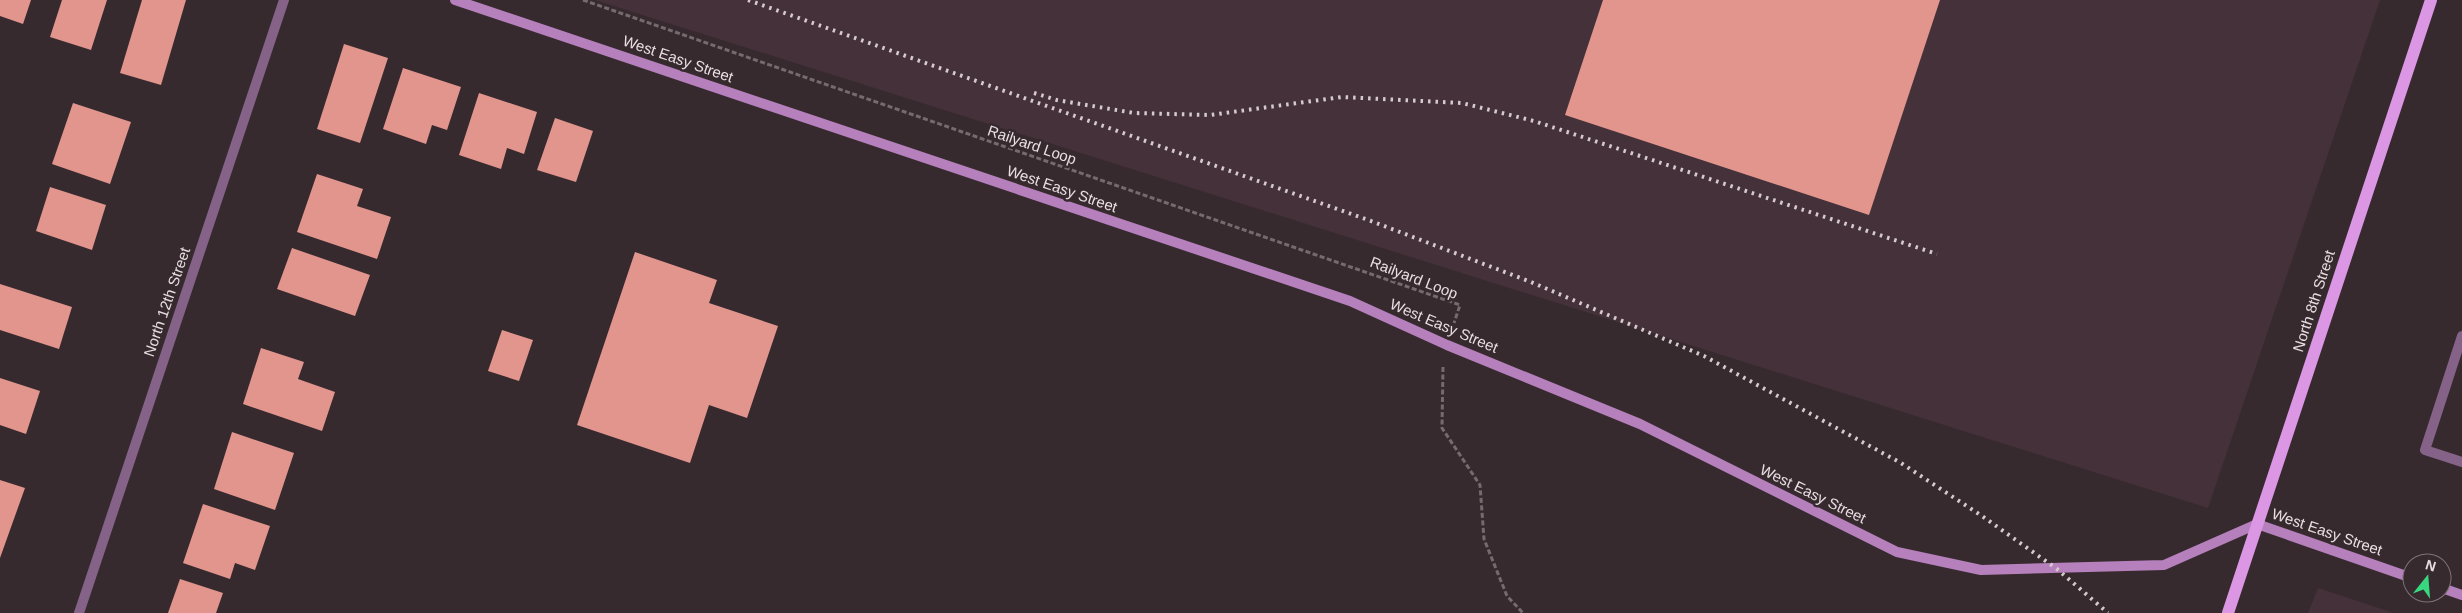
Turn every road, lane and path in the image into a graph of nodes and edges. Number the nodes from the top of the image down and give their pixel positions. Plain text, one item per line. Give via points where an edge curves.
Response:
1 (284, 0) edge
2 (455, 0) edge
3 (583, 0) edge
4 (2431, 0) edge
5 (1455, 320) dead end
6 (2462, 336) edge
7 (1443, 366) dead end
8 (2462, 462) edge
9 (2257, 524) junction
10 (2402, 575) edge
11 (78, 613) edge
12 (1523, 613) edge
13 (2228, 613) edge

1 - 11 street, North 12th Street
2 - 9 street, West Easy Street via 1350,301 1447,345 1640,424 1898,552 1982,570 2164,565
3 - 5 path, Railyard Loop via 1460,306
4 - 9 main road, North 8th Street
6 - 8 street via 2425,450
7 - 12 path via 1442,428 1480,485 1484,539 1507,596
9 - 10 street, West Easy Street
9 - 13 main road, North 8th Street

